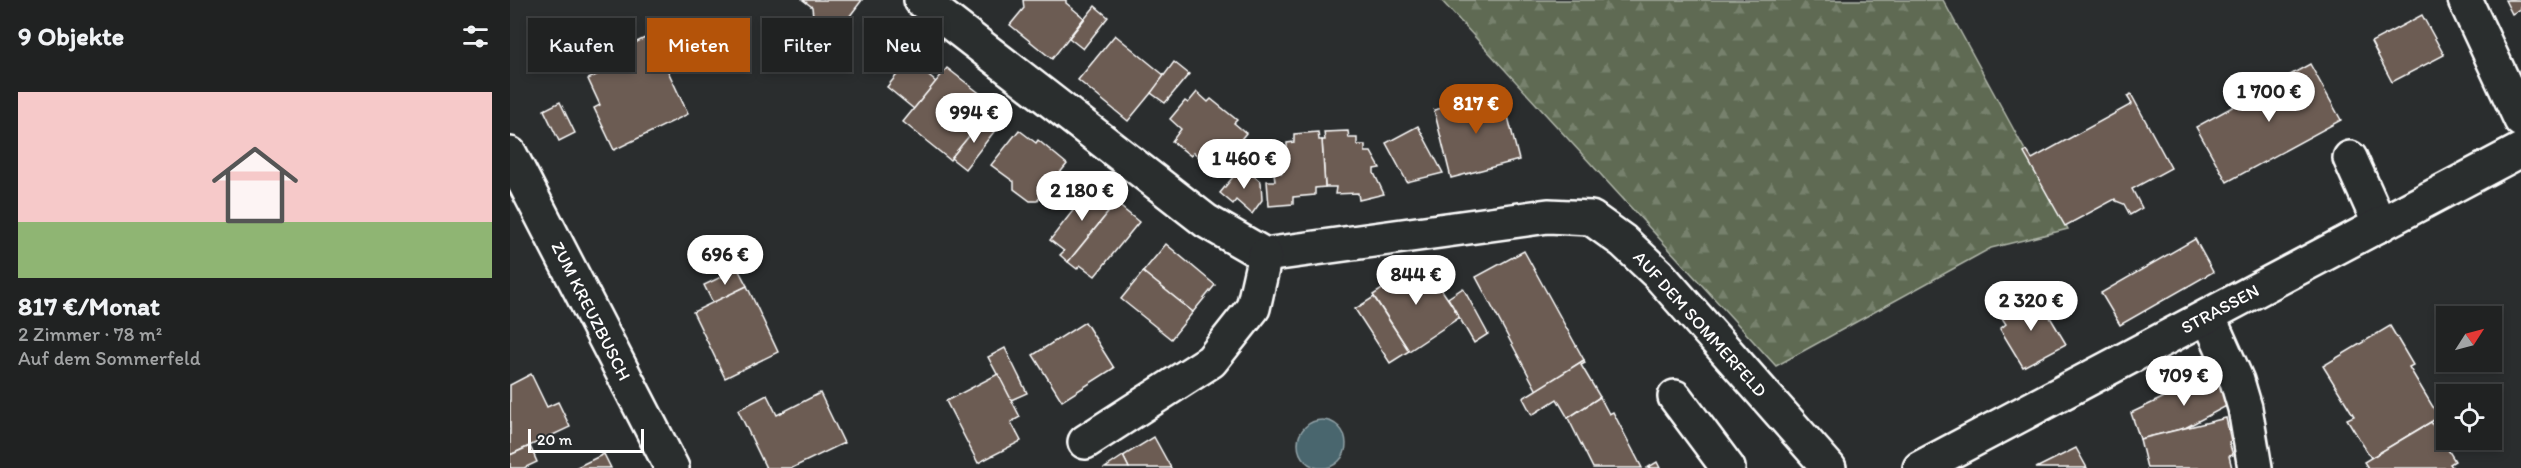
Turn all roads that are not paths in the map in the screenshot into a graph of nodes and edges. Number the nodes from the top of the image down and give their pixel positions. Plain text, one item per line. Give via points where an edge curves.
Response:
1 (921, 0) edge
2 (2465, 0) edge
3 (2521, 120) edge
4 (2521, 150) edge
5 (510, 154) edge
6 (2350, 158) dead end
7 (2380, 225) junction
8 (1265, 255) junction
9 (2208, 316) junction
10 (1675, 397) dead end
11 (1084, 442) dead end
12 (672, 468) edge
13 (1728, 468) edge
14 (1829, 468) edge
15 (1920, 468) edge
16 (2255, 468) edge

1 - 8 street via 1206,221
2 - 3 street
4 - 7 street, STRASSEN
5 - 12 street, ZUM KREUZBUSCH
6 - 7 street
7 - 9 street, STRASSEN
8 - 11 street via 1253,308 1211,361
8 - 14 street, AUF DEM SOMMERFELD via 1548,216 1591,218 1658,274
9 - 15 street, STRASSEN
9 - 16 street via 2237,381
10 - 13 street

